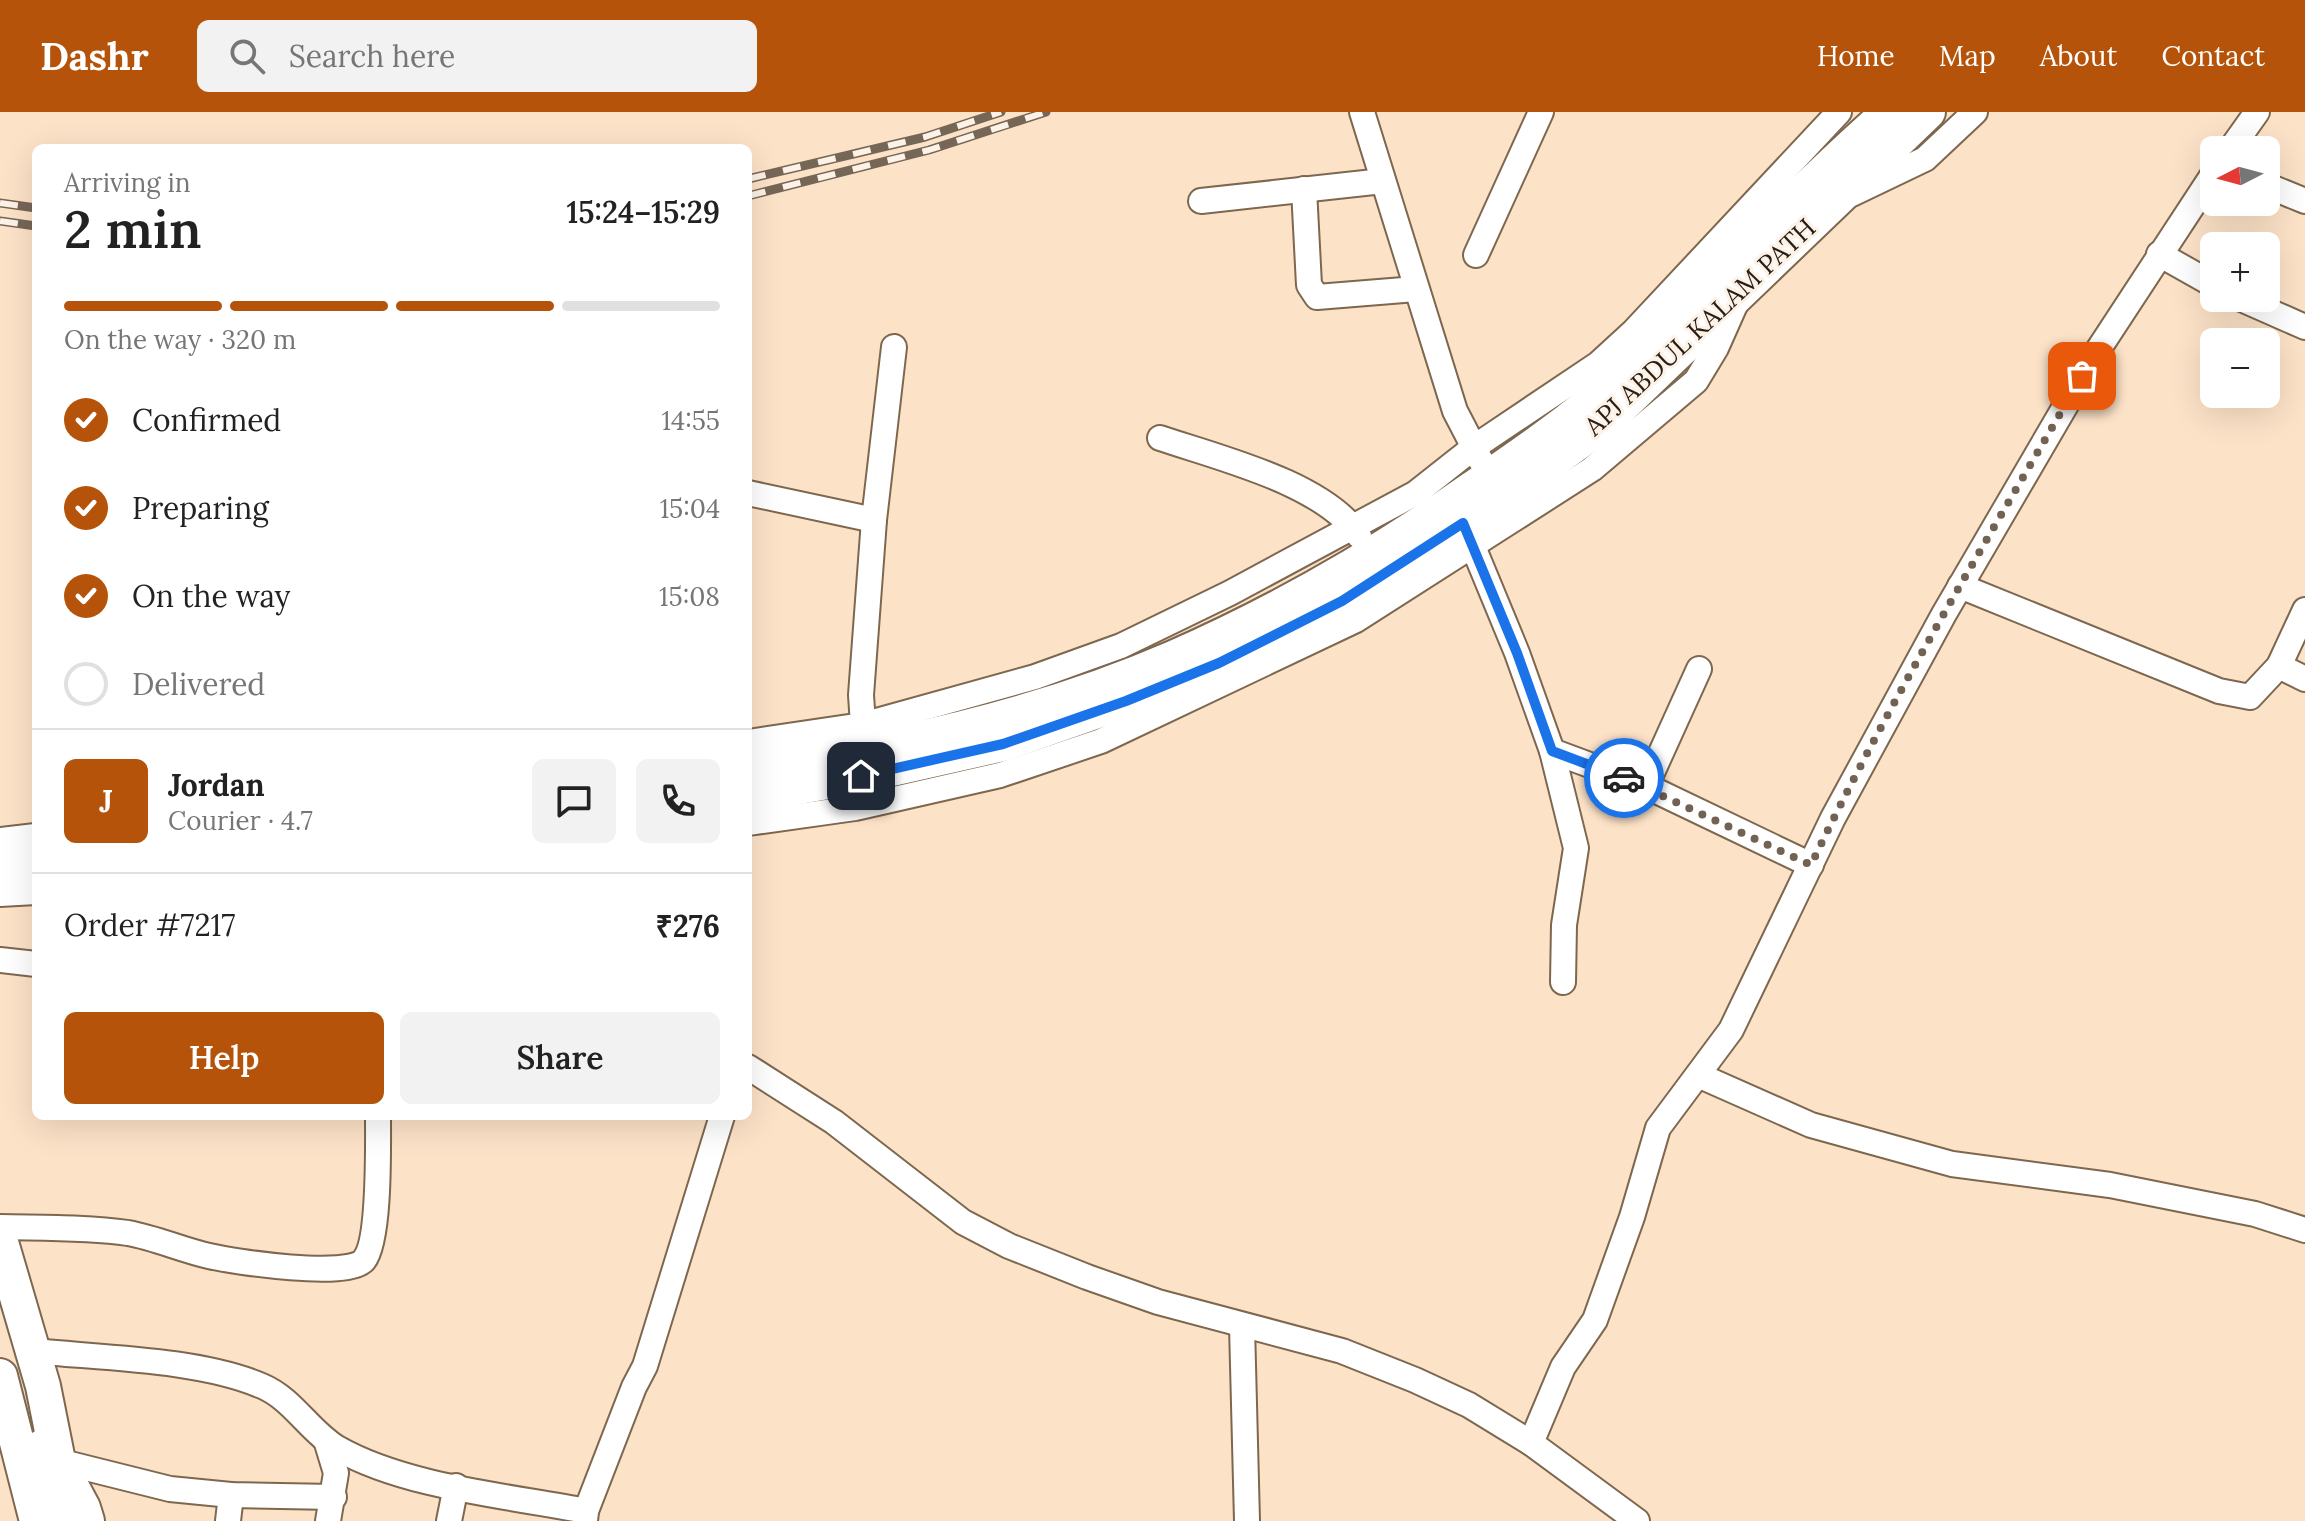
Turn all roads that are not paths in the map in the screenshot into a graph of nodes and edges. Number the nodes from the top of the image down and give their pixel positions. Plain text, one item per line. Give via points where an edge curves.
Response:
1 (1362, 112) edge
2 (1541, 112) edge
3 (1838, 112) edge
4 (1889, 112) edge
5 (1928, 112) edge
6 (1975, 112) edge
7 (2257, 112) edge
8 (2240, 136) edge
9 (1846, 170) junction
10 (1383, 181) junction
11 (1304, 189) junction
12 (2280, 191) edge
13 (2200, 194) edge
14 (1201, 201) dead end
15 (2305, 201) edge
16 (1830, 205) junction
17 (2159, 254) junction
18 (1476, 255) dead end
19 (2200, 277) edge
20 (1416, 289) junction
21 (1742, 290) junction
22 (2271, 312) edge
23 (1666, 313) junction
24 (2305, 327) edge
25 (894, 347) dead end
26 (1160, 438) dead end
27 (1489, 473) junction
28 (752, 494) edge
29 (874, 520) junction
30 (1352, 526) junction
31 (1468, 535) junction
32 (1371, 555) junction
33 (1960, 586) junction
34 (2305, 610) edge
35 (2279, 666) junction
36 (1699, 669) dead end
37 (2305, 679) edge
38 (1039, 690) junction
39 (864, 736) junction
40 (752, 742) edge
41 (1552, 751) junction
42 (752, 767) edge
43 (1646, 786) junction
44 (852, 793) junction
45 (752, 796) edge
46 (752, 822) edge
47 (32, 841) edge
48 (0, 845) edge
49 (1811, 865) junction
50 (32, 868) edge
51 (0, 873) edge
52 (32, 892) edge
53 (0, 894) edge
54 (0, 960) edge
55 (32, 964) edge
56 (1563, 982) dead end
57 (752, 1070) edge
58 (1698, 1075) junction
59 (378, 1120) edge
60 (721, 1120) edge
61 (0, 1227) edge
62 (2305, 1230) edge
63 (0, 1239) edge
64 (0, 1281) edge
65 (1242, 1326) junction
66 (33, 1351) junction
67 (0, 1376) edge
68 (326, 1440) junction
69 (1531, 1443) junction
70 (58, 1461) junction
71 (456, 1486) junction
72 (231, 1495) junction
73 (331, 1509) edge
74 (585, 1516) edge
75 (37, 1521) edge
76 (60, 1521) edge
77 (87, 1521) edge
78 (228, 1521) edge
79 (449, 1521) edge
80 (1247, 1521) edge
81 (1637, 1521) edge

1 - 10 street
2 - 18 street
3 - 23 street
4 - 9 highway, APJ ABDUL KALAM PATH
5 - 9 highway, APJ ABDUL KALAM PATH
6 - 16 street via 1925,159
7 - 8 street
9 - 16 highway, APJ ABDUL KALAM PATH
9 - 23 highway, APJ ABDUL KALAM PATH
10 - 11 street
10 - 20 street
11 - 14 street
11 - 20 street via 1312,293 1325,298
12 - 15 street
13 - 17 street
16 - 21 highway, APJ ABDUL KALAM PATH
17 - 19 street
17 - 33 street
20 - 27 street via 1455,411
21 - 27 highway, APJ ABDUL KALAM PATH via 1601,426
21 - 31 street via 1696,381 1592,469
22 - 24 street
23 - 27 highway, APJ ABDUL KALAM PATH via 1608,387
25 - 29 street
26 - 30 street via 1261,472 1322,500
27 - 30 street via 1416,493
27 - 31 highway, APJ ABDUL KALAM PATH
27 - 32 highway, APJ ABDUL KALAM PATH via 1414,530
28 - 29 street
29 - 39 street via 861,695
30 - 32 street
30 - 38 street
31 - 41 street
31 - 44 highway, APJ ABDUL KALAM PATH via 1219,663 1126,701
32 - 38 highway, APJ ABDUL KALAM PATH via 1173,658
33 - 35 street via 2219,691 2250,697
33 - 49 street
34 - 35 street
35 - 37 street
36 - 43 street
38 - 39 highway, APJ ABDUL KALAM PATH via 936,734
39 - 40 street
39 - 42 highway, APJ ABDUL KALAM PATH
41 - 43 street
41 - 56 street via 1576,848 1564,925
43 - 49 street
44 - 45 highway, APJ ABDUL KALAM PATH
44 - 46 street
47 - 48 highway
49 - 58 street via 1731,1030
50 - 51 highway
52 - 53 street
54 - 55 street
57 - 65 street via 834,1122 963,1222 1101,1282
58 - 62 street via 1811,1125 1952,1164 2110,1185 2255,1214
58 - 69 street via 1658,1128 1595,1320 1563,1367
59 - 61 street via 371,1246 356,1267 253,1264 117,1232
60 - 74 street via 645,1366
63 - 66 highway
64 - 76 main road
65 - 69 street via 1342,1351 1415,1380
65 - 80 street
66 - 68 street via 240,1378 280,1396
66 - 70 highway
67 - 75 highway
68 - 71 street via 384,1469
68 - 73 street via 336,1473
69 - 81 street
70 - 72 street via 170,1489
70 - 77 highway
71 - 74 street
71 - 79 street
72 - 73 street
72 - 78 street

